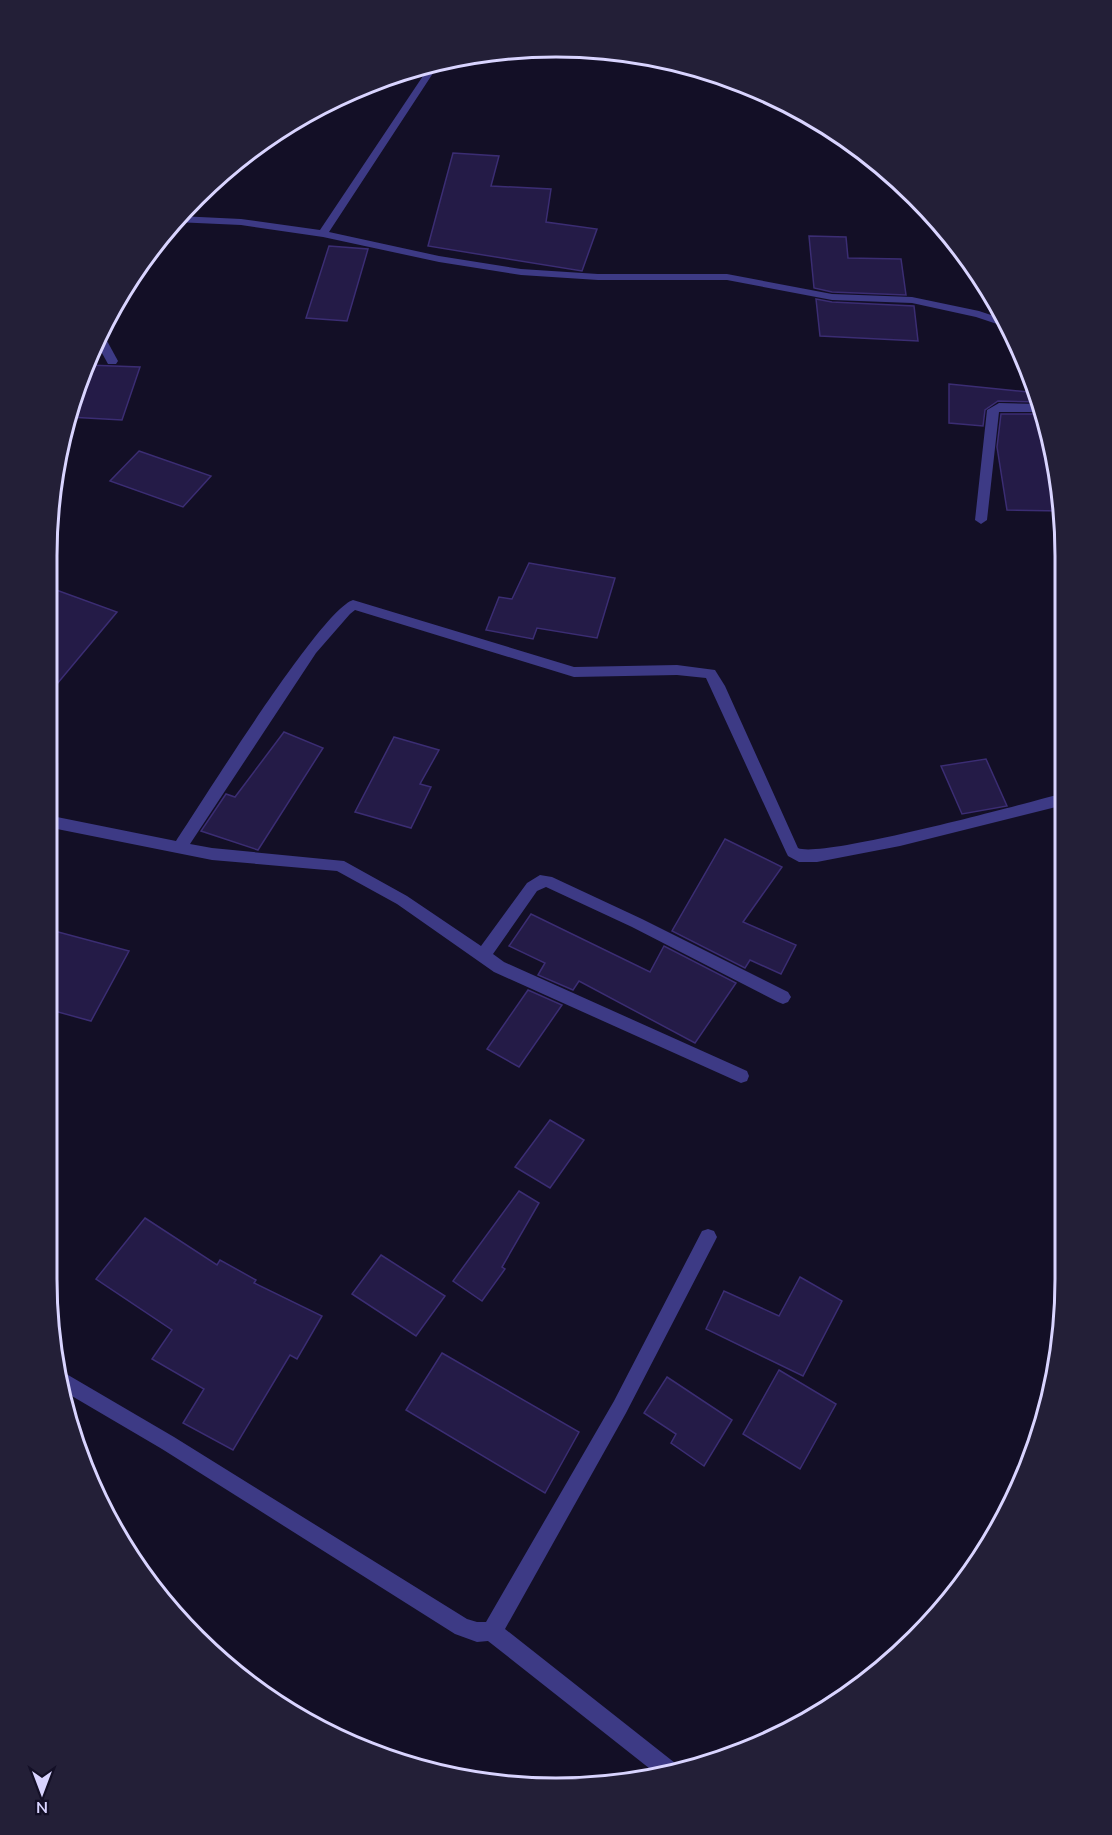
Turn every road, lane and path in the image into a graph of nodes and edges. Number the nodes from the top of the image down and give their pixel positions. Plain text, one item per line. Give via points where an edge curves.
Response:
1 (429, 73) edge
2 (188, 220) edge
3 (323, 234) junction
4 (996, 320) edge
5 (103, 345) edge
6 (112, 361) dead end
7 (1032, 408) edge
8 (981, 520) dead end
9 (1055, 801) edge
10 (57, 823) edge
11 (180, 848) junction
12 (483, 956) junction
13 (783, 997) dead end
14 (741, 1076) dead end
15 (708, 1237) dead end
16 (69, 1384) edge
17 (491, 1631) junction
18 (663, 1766) edge

1 - 3 street
2 - 3 street via 241,222
3 - 4 street via 439,259 533,273 727,277 832,297 912,300
5 - 6 street
7 - 8 street via 999,406 993,410
9 - 11 street via 900,840 800,856 793,852 710,674 683,670 597,675 574,672 353,605 311,650
10 - 11 street
11 - 12 street via 339,865 402,900
12 - 13 street via 532,886 547,881
12 - 14 street via 512,973
15 - 17 street via 620,1407
16 - 17 street via 462,1627
17 - 18 street

